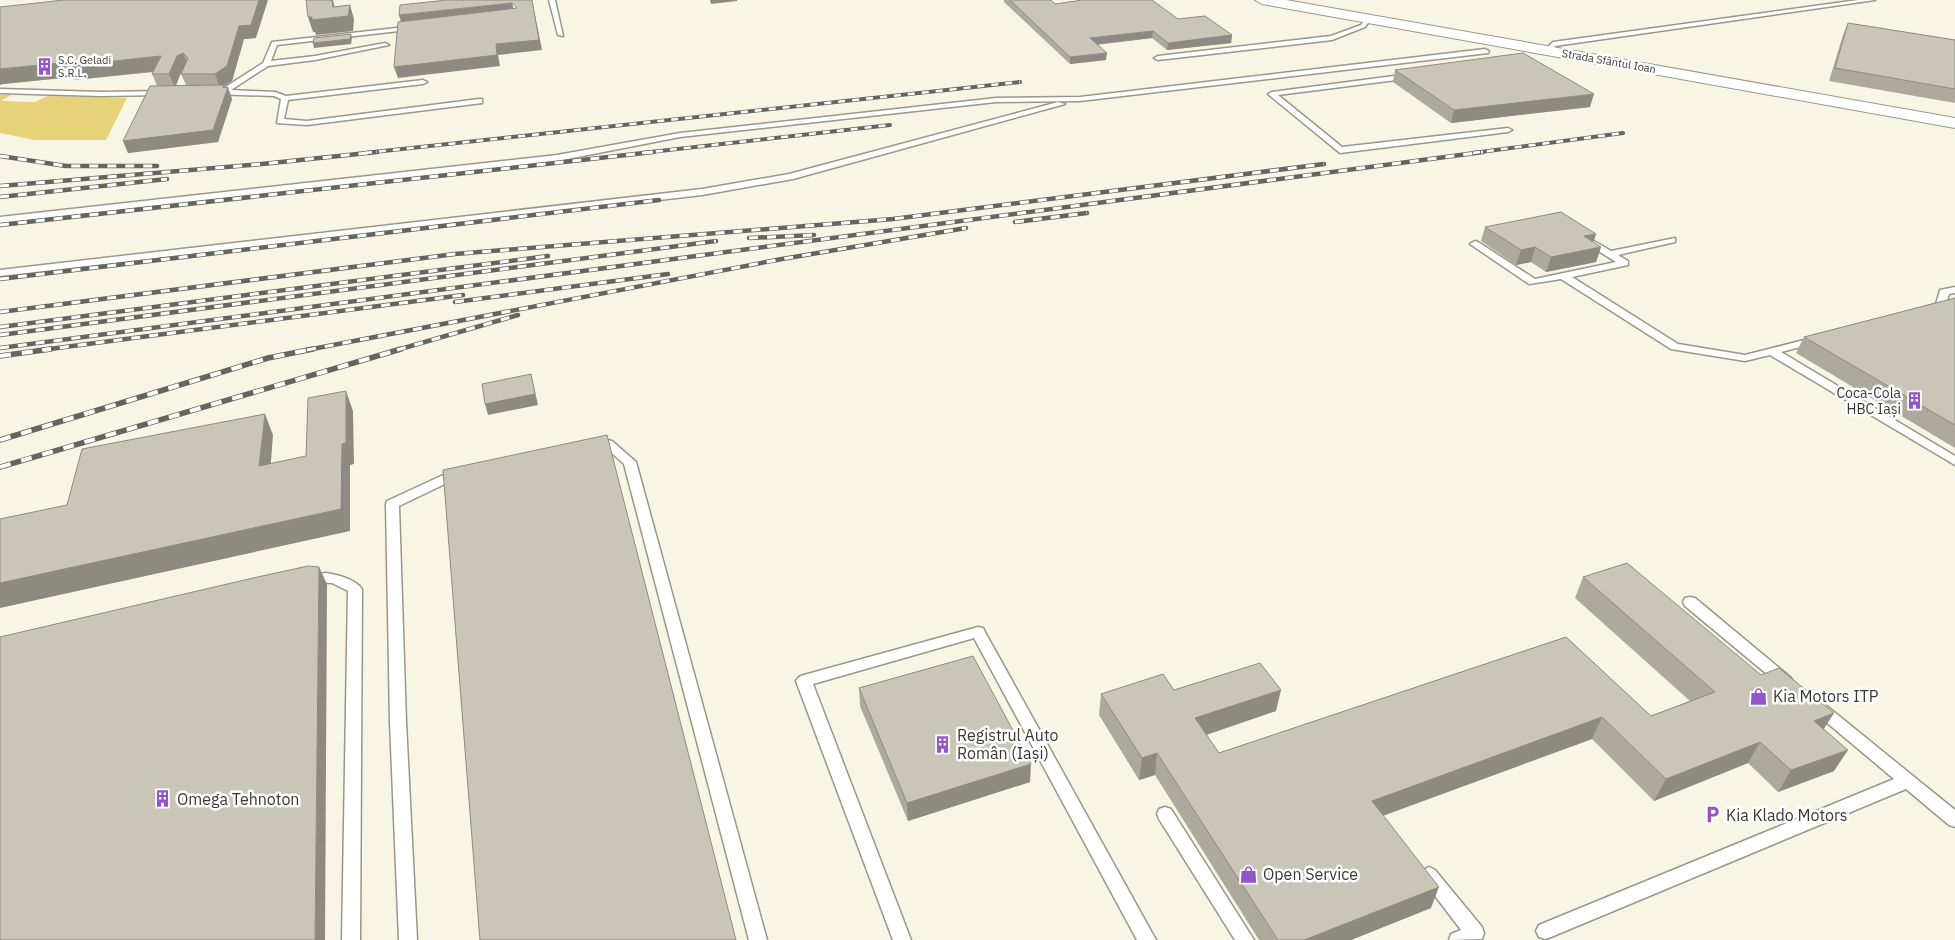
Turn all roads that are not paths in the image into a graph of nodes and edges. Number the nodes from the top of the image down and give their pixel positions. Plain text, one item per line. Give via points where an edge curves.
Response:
1 (552, 0) edge
2 (1262, 0) edge
3 (1872, 0) edge
4 (1368, 19) junction
5 (418, 28) edge
6 (561, 35) dead end
7 (386, 45) dead end
8 (1491, 49) junction
9 (1549, 50) junction
10 (1158, 58) dead end
11 (266, 64) junction
12 (1418, 75) edge
13 (423, 82) dead end
14 (0, 91) edge
15 (205, 92) edge
16 (223, 92) junction
17 (169, 93) edge
18 (284, 98) junction
19 (1080, 99) junction
20 (479, 101) dead end
21 (1955, 123) edge
22 (1508, 130) dead end
23 (0, 220) edge
24 (1580, 236) edge
25 (1672, 240) dead end
26 (1476, 244) dead end
27 (1609, 254) junction
28 (0, 273) edge
29 (1563, 276) junction
30 (1955, 290) edge
31 (1922, 311) edge
32 (1828, 336) edge
33 (1772, 352) junction
34 (579, 450) edge
35 (1955, 461) edge
36 (474, 472) edge
37 (288, 584) edge
38 (1690, 602) dead end
39 (1908, 781) junction
40 (1165, 814) dead end
41 (1955, 820) edge
42 (1417, 860) edge
43 (1544, 931) dead end
44 (351, 940) edge
45 (408, 940) edge
46 (758, 940) edge
47 (902, 940) edge
48 (1146, 940) edge
49 (1244, 940) edge
50 (1458, 940) edge

1 - 6 lane
2 - 4 main road, Strada Sfântul Ioan
3 - 9 lane via 1553,44
4 - 8 main road, Strada Sfântul Ioan
4 - 10 lane via 1363,26 1332,38
5 - 11 lane via 274,43
7 - 11 lane
8 - 9 main road, Strada Sfântul Ioan
8 - 19 lane
9 - 21 main road, Strada Sfântul Ioan
11 - 16 lane
12 - 22 lane via 1272,94 1340,150
13 - 18 lane
14 - 17 lane
15 - 16 lane
16 - 18 lane via 274,94
18 - 20 lane via 280,121 307,123
19 - 23 lane via 996,100 680,135 557,158
19 - 28 lane via 790,177 702,192
24 - 27 lane
25 - 27 lane
26 - 29 lane via 1533,282
27 - 29 lane via 1625,262
29 - 33 lane via 1675,347 1745,358
30 - 31 lane via 1944,292 1941,306
32 - 33 lane
33 - 35 lane
34 - 46 lane via 608,444 630,462
36 - 45 lane via 445,479 392,504
37 - 44 lane via 316,577 338,578 355,589
38 - 39 lane
39 - 41 lane
39 - 43 lane
40 - 49 lane
42 - 50 lane via 1475,933
47 - 48 lane via 804,681 978,632

